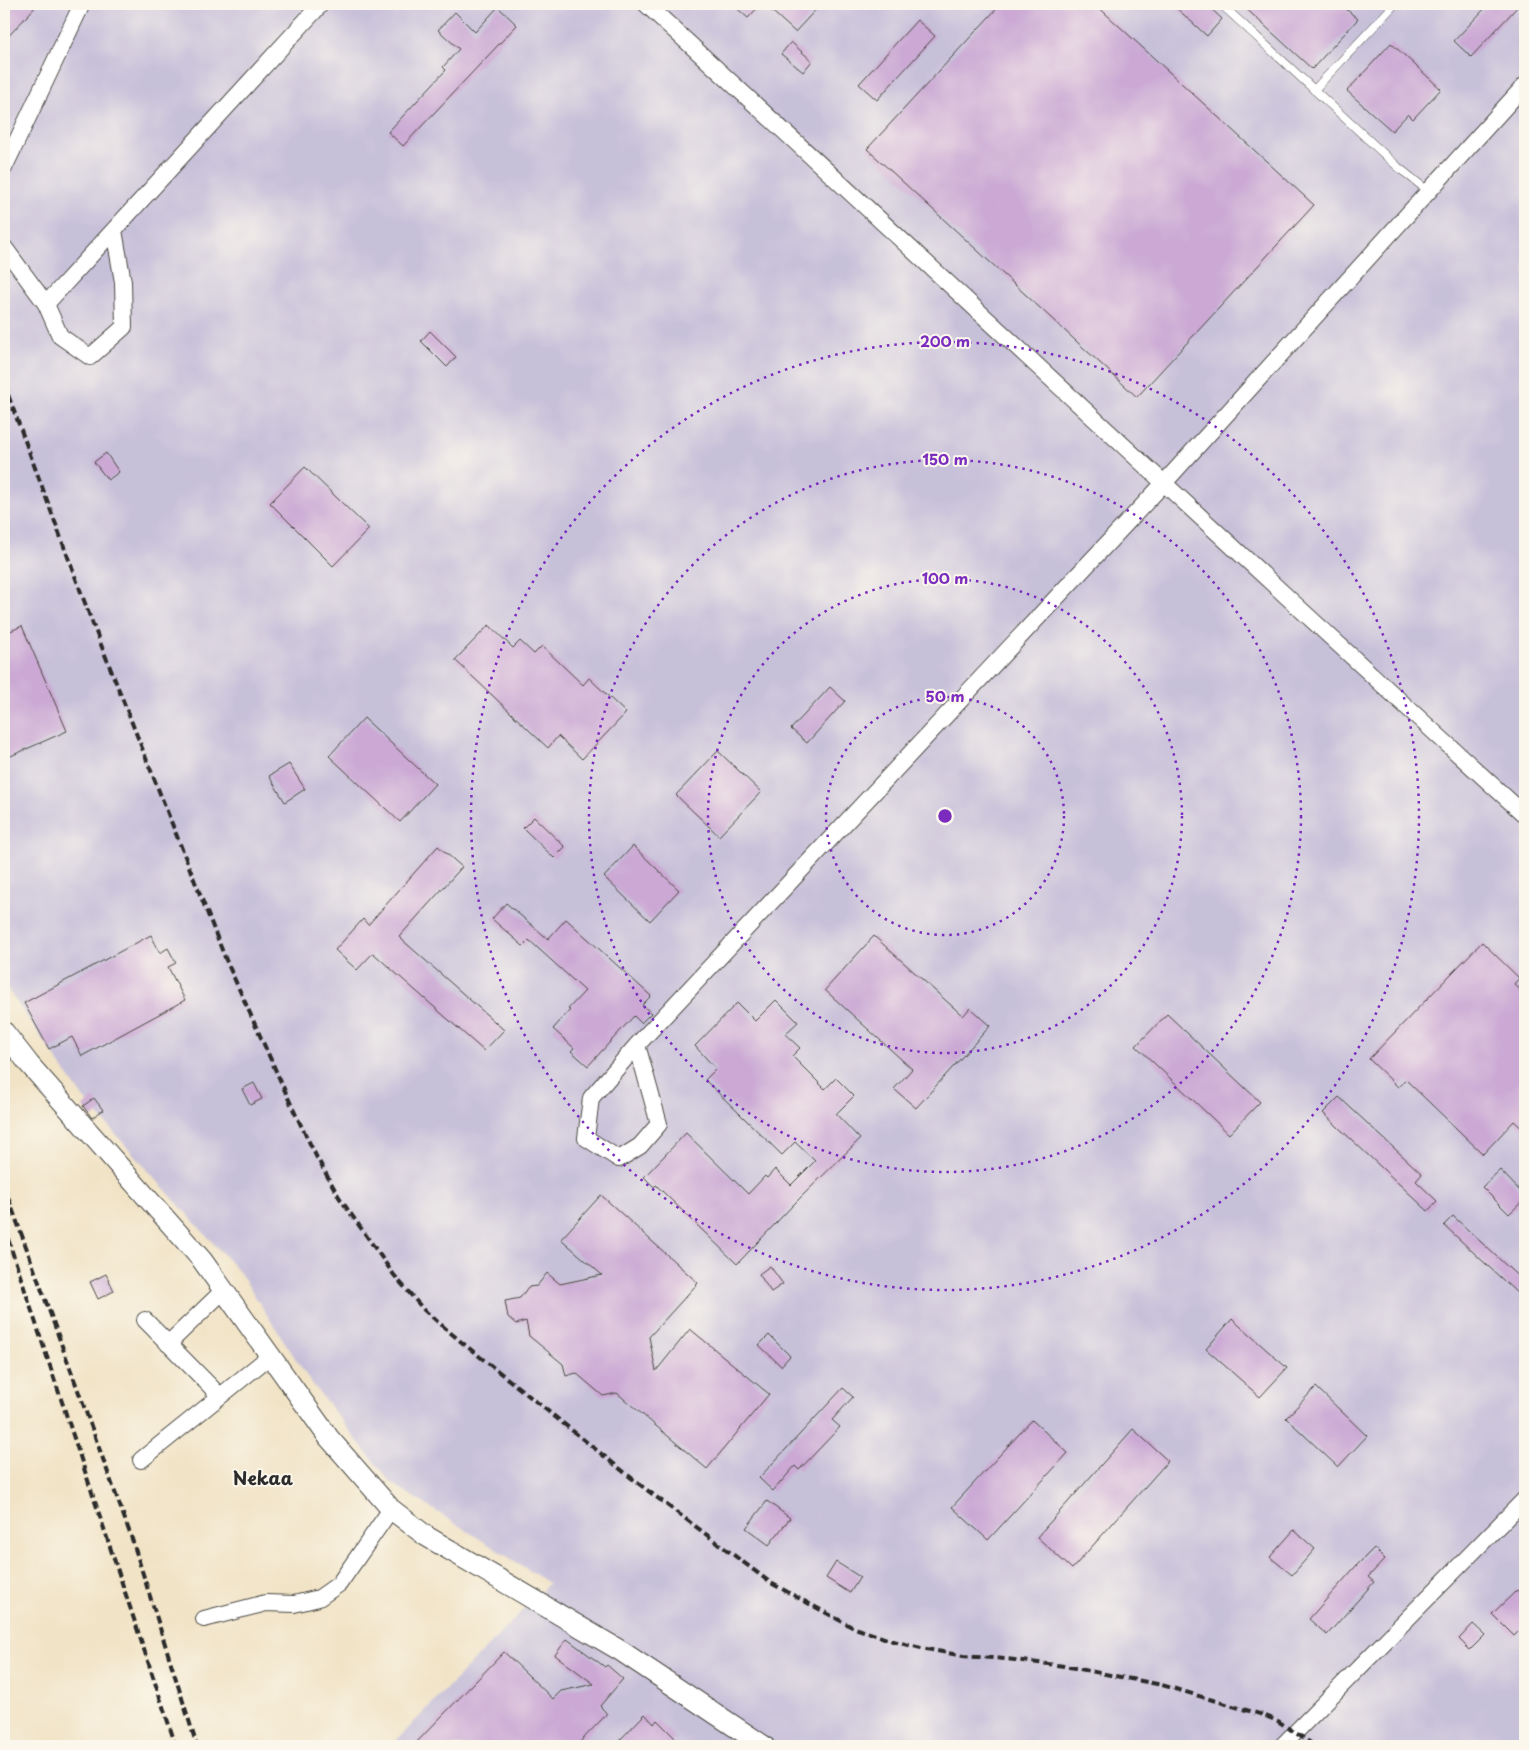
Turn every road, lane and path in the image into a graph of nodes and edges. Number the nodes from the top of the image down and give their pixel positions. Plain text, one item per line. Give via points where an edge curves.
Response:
1 (82, 4) edge
2 (320, 4) edge
3 (646, 4) edge
4 (1221, 4) edge
5 (1395, 4) edge
6 (1525, 85) edge
7 (1314, 90) junction
8 (4, 168) edge
9 (1428, 191) junction
10 (114, 230) junction
11 (4, 247) edge
12 (46, 304) junction
13 (1164, 482) junction
14 (1525, 815) edge
15 (4, 1032) edge
16 (637, 1045) junction
17 (223, 1291) junction
18 (145, 1320) dead end
19 (168, 1344) junction
20 (270, 1356) junction
21 (220, 1396) junction
22 (141, 1460) dead end
23 (1525, 1499) edge
24 (391, 1509) junction
25 (204, 1619) dead end
26 (764, 1746) edge
27 (1282, 1746) edge

1 - 8 street
2 - 10 street
3 - 13 street
4 - 7 lane
5 - 7 lane
6 - 9 street
7 - 9 lane
9 - 13 street
10 - 12 street
10 - 12 street via 123,282 124,327 90,358 60,336
11 - 12 street
13 - 14 street
13 - 16 street
15 - 17 street via 202,1260
16 - 16 street via 659,1124 640,1146 618,1159 586,1138 591,1098
17 - 19 street
17 - 20 street
18 - 19 street
19 - 21 street
20 - 21 street
20 - 24 street via 328,1438
21 - 22 street
23 - 27 street
24 - 25 street via 339,1584 319,1598 294,1604 266,1603
24 - 26 street via 426,1536 621,1651

